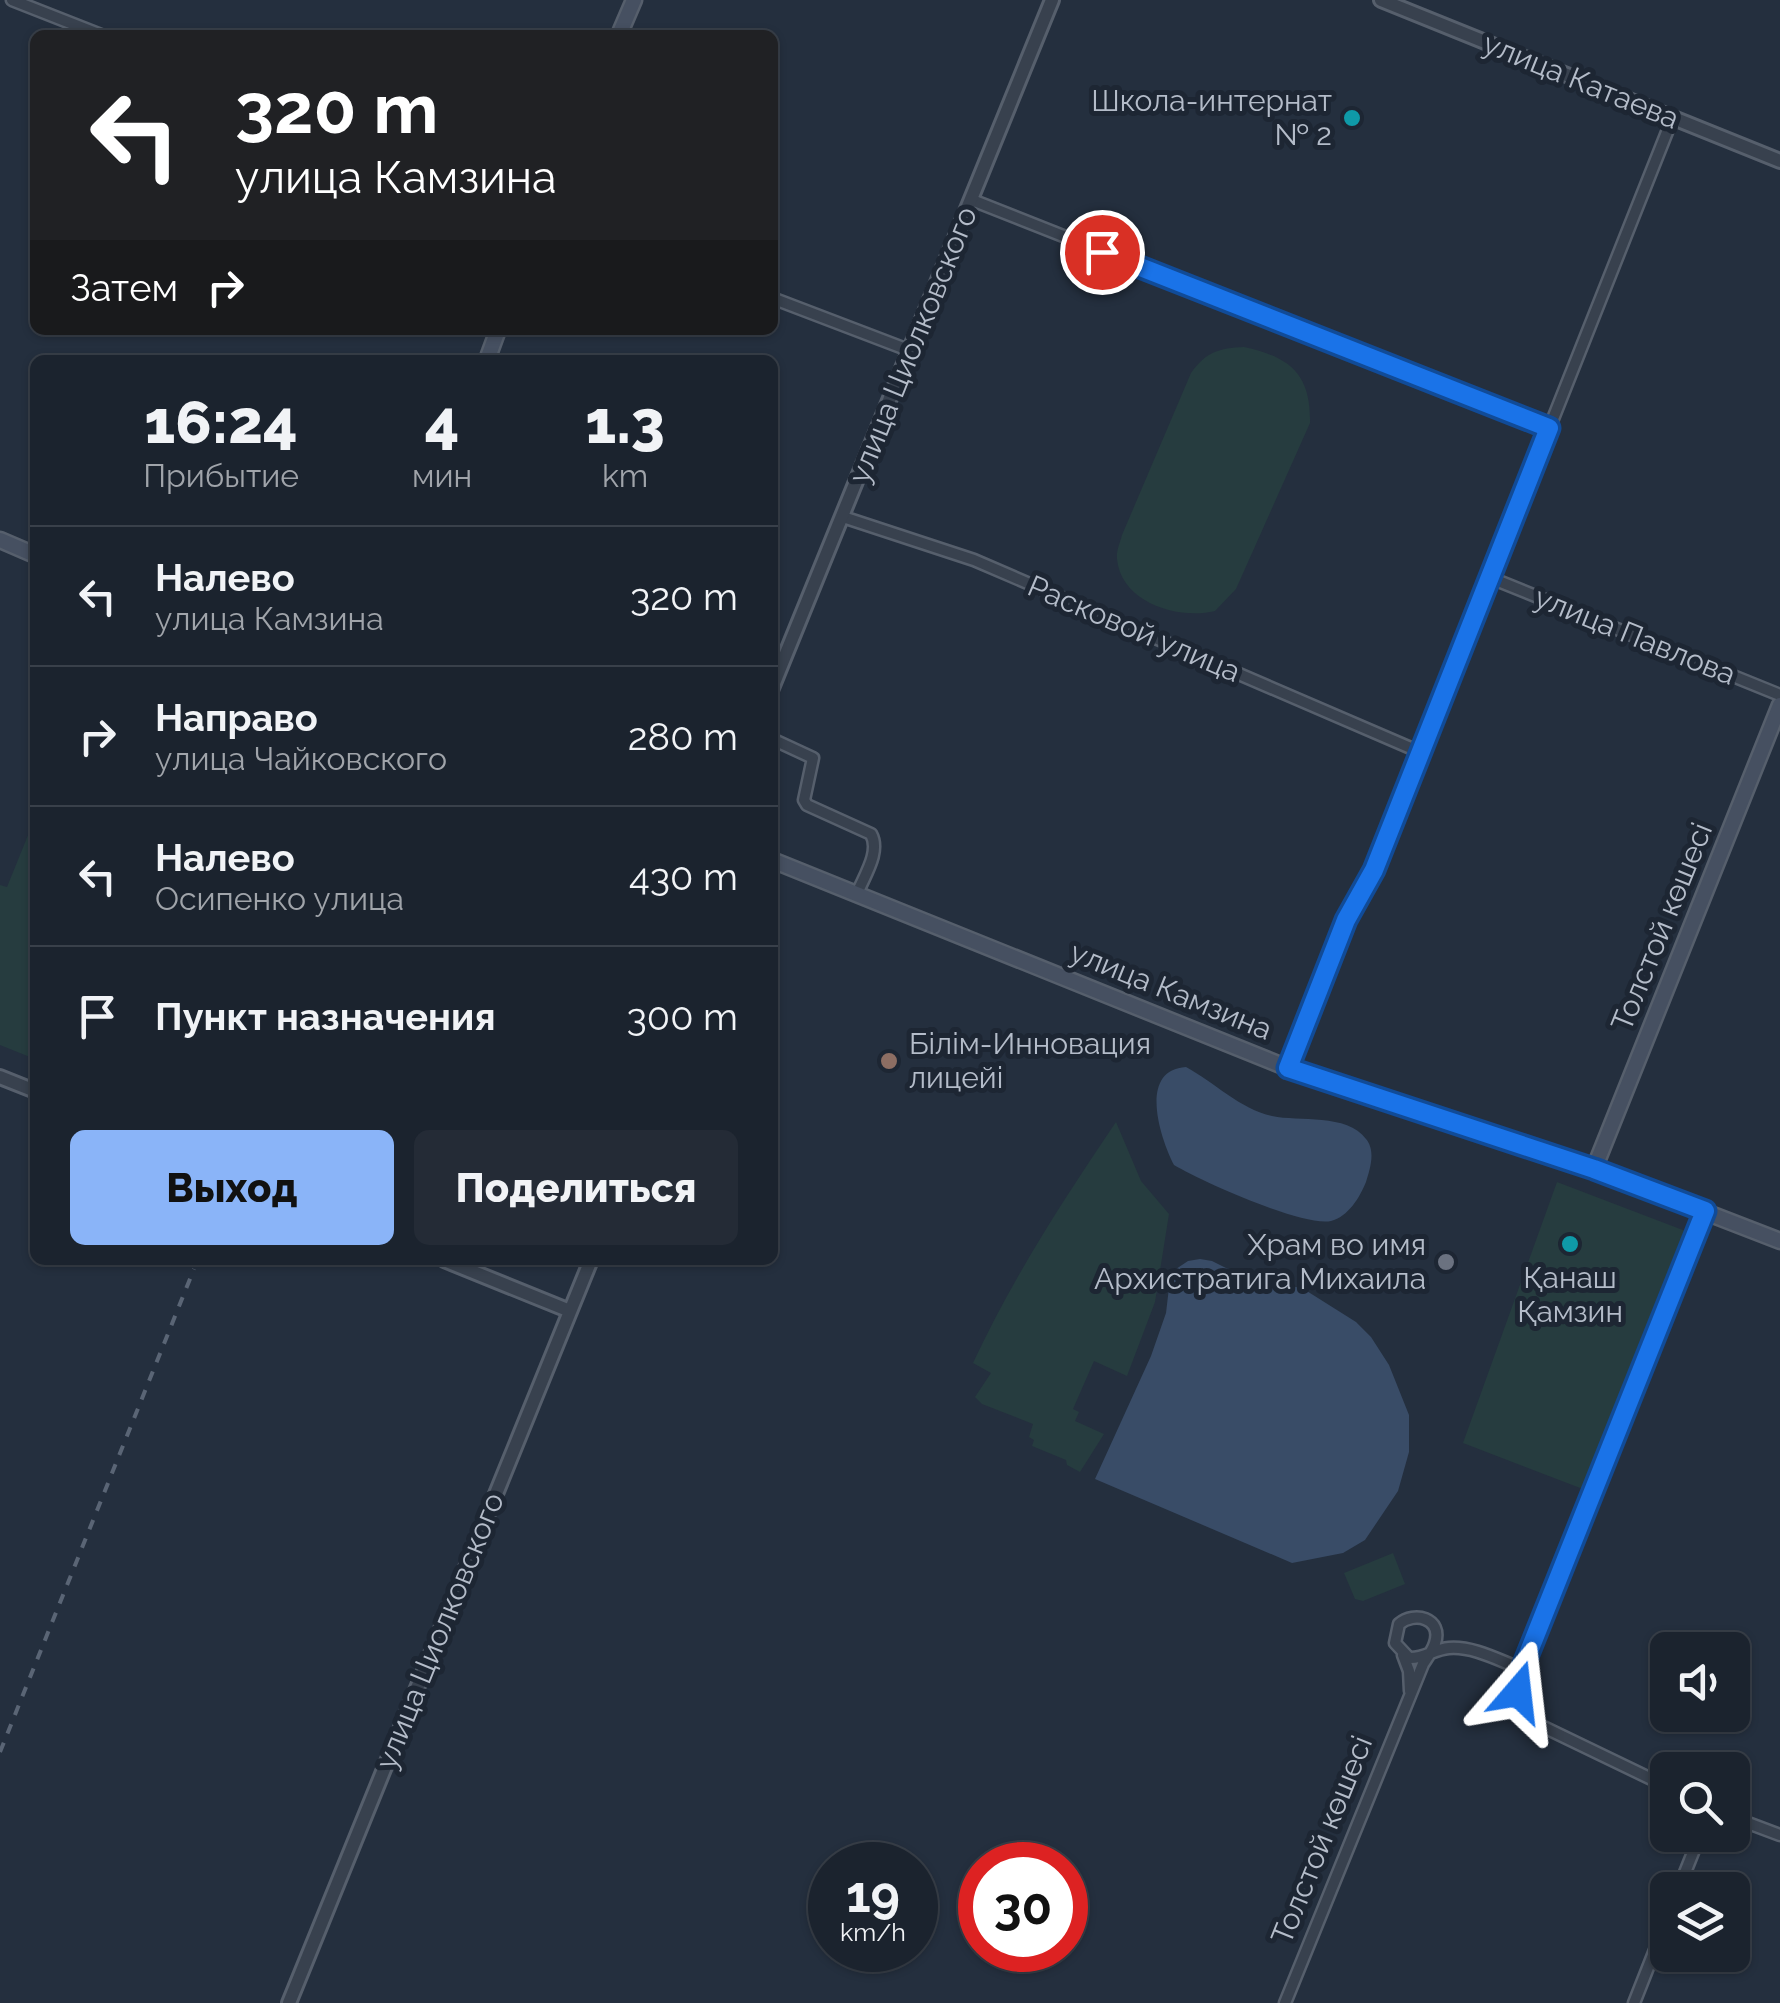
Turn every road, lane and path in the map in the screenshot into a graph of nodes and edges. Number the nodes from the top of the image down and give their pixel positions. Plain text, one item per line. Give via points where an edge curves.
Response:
1 (12, 0) edge
2 (634, 0) edge
3 (1052, 0) edge
4 (1382, 0) edge
5 (88, 30) edge
6 (621, 30) edge
7 (1673, 118) junction
8 (1780, 161) edge
9 (972, 200) junction
10 (778, 300) edge
11 (911, 351) junction
12 (1549, 428) junction
13 (844, 517) junction
14 (0, 540) edge
15 (30, 553) edge
16 (1490, 578) junction
17 (778, 674) edge
18 (1780, 695) edge
19 (1780, 706) edge
20 (778, 742) edge
21 (1420, 752) junction
22 (778, 862) edge
23 (856, 894) junction
24 (1288, 1068) junction
25 (0, 1077) edge
26 (30, 1089) edge
27 (1594, 1169) junction
28 (1705, 1211) junction
29 (1780, 1242) edge
30 (456, 1265) edge
31 (589, 1265) edge
32 (570, 1312) junction
33 (1434, 1626) junction
34 (1460, 1648) junction
35 (1429, 1653) junction
36 (1402, 1654) junction
37 (1522, 1669) junction
38 (1409, 1697) junction
39 (1650, 1778) edge
40 (1750, 1824) edge
41 (1780, 1835) edge
42 (1650, 1963) edge
43 (289, 2003) edge
44 (1285, 2003) edge
45 (1634, 2003) edge

1 - 5 street
2 - 6 main road
3 - 9 street, улица Циолковского
4 - 7 street, улица Катаева
7 - 8 street, улица Катаева
7 - 12 street
9 - 11 street, улица Циолковского
9 - 12 street
10 - 11 street
11 - 13 street, улица Циолковского
12 - 16 street
13 - 17 street, улица Циолковского
13 - 21 street, Расковой улица via 974,560
14 - 15 main road
16 - 18 street, улица Павлова
16 - 21 street
19 - 27 main road, Толстой көшесі
20 - 23 street via 813,758 807,805 875,840
21 - 24 street
22 - 23 main road, улица Камзина
23 - 24 main road, улица Камзина
24 - 27 main road, улица Камзина
25 - 26 street
27 - 28 main road, улица Камзина
28 - 29 main road, улица Камзина
28 - 37 street
30 - 32 street
31 - 32 street, улица Циолковского
32 - 43 street, улица Циолковского
33 - 34 street
33 - 35 street
33 - 36 street via 1417,1616 1398,1624 1394,1643
34 - 35 street
34 - 37 street
35 - 36 street
35 - 38 street, Толстой көшесі
36 - 38 street
37 - 39 street via 1518,1708 1529,1720
38 - 44 street, Толстой көшесі
40 - 41 street
42 - 45 street

